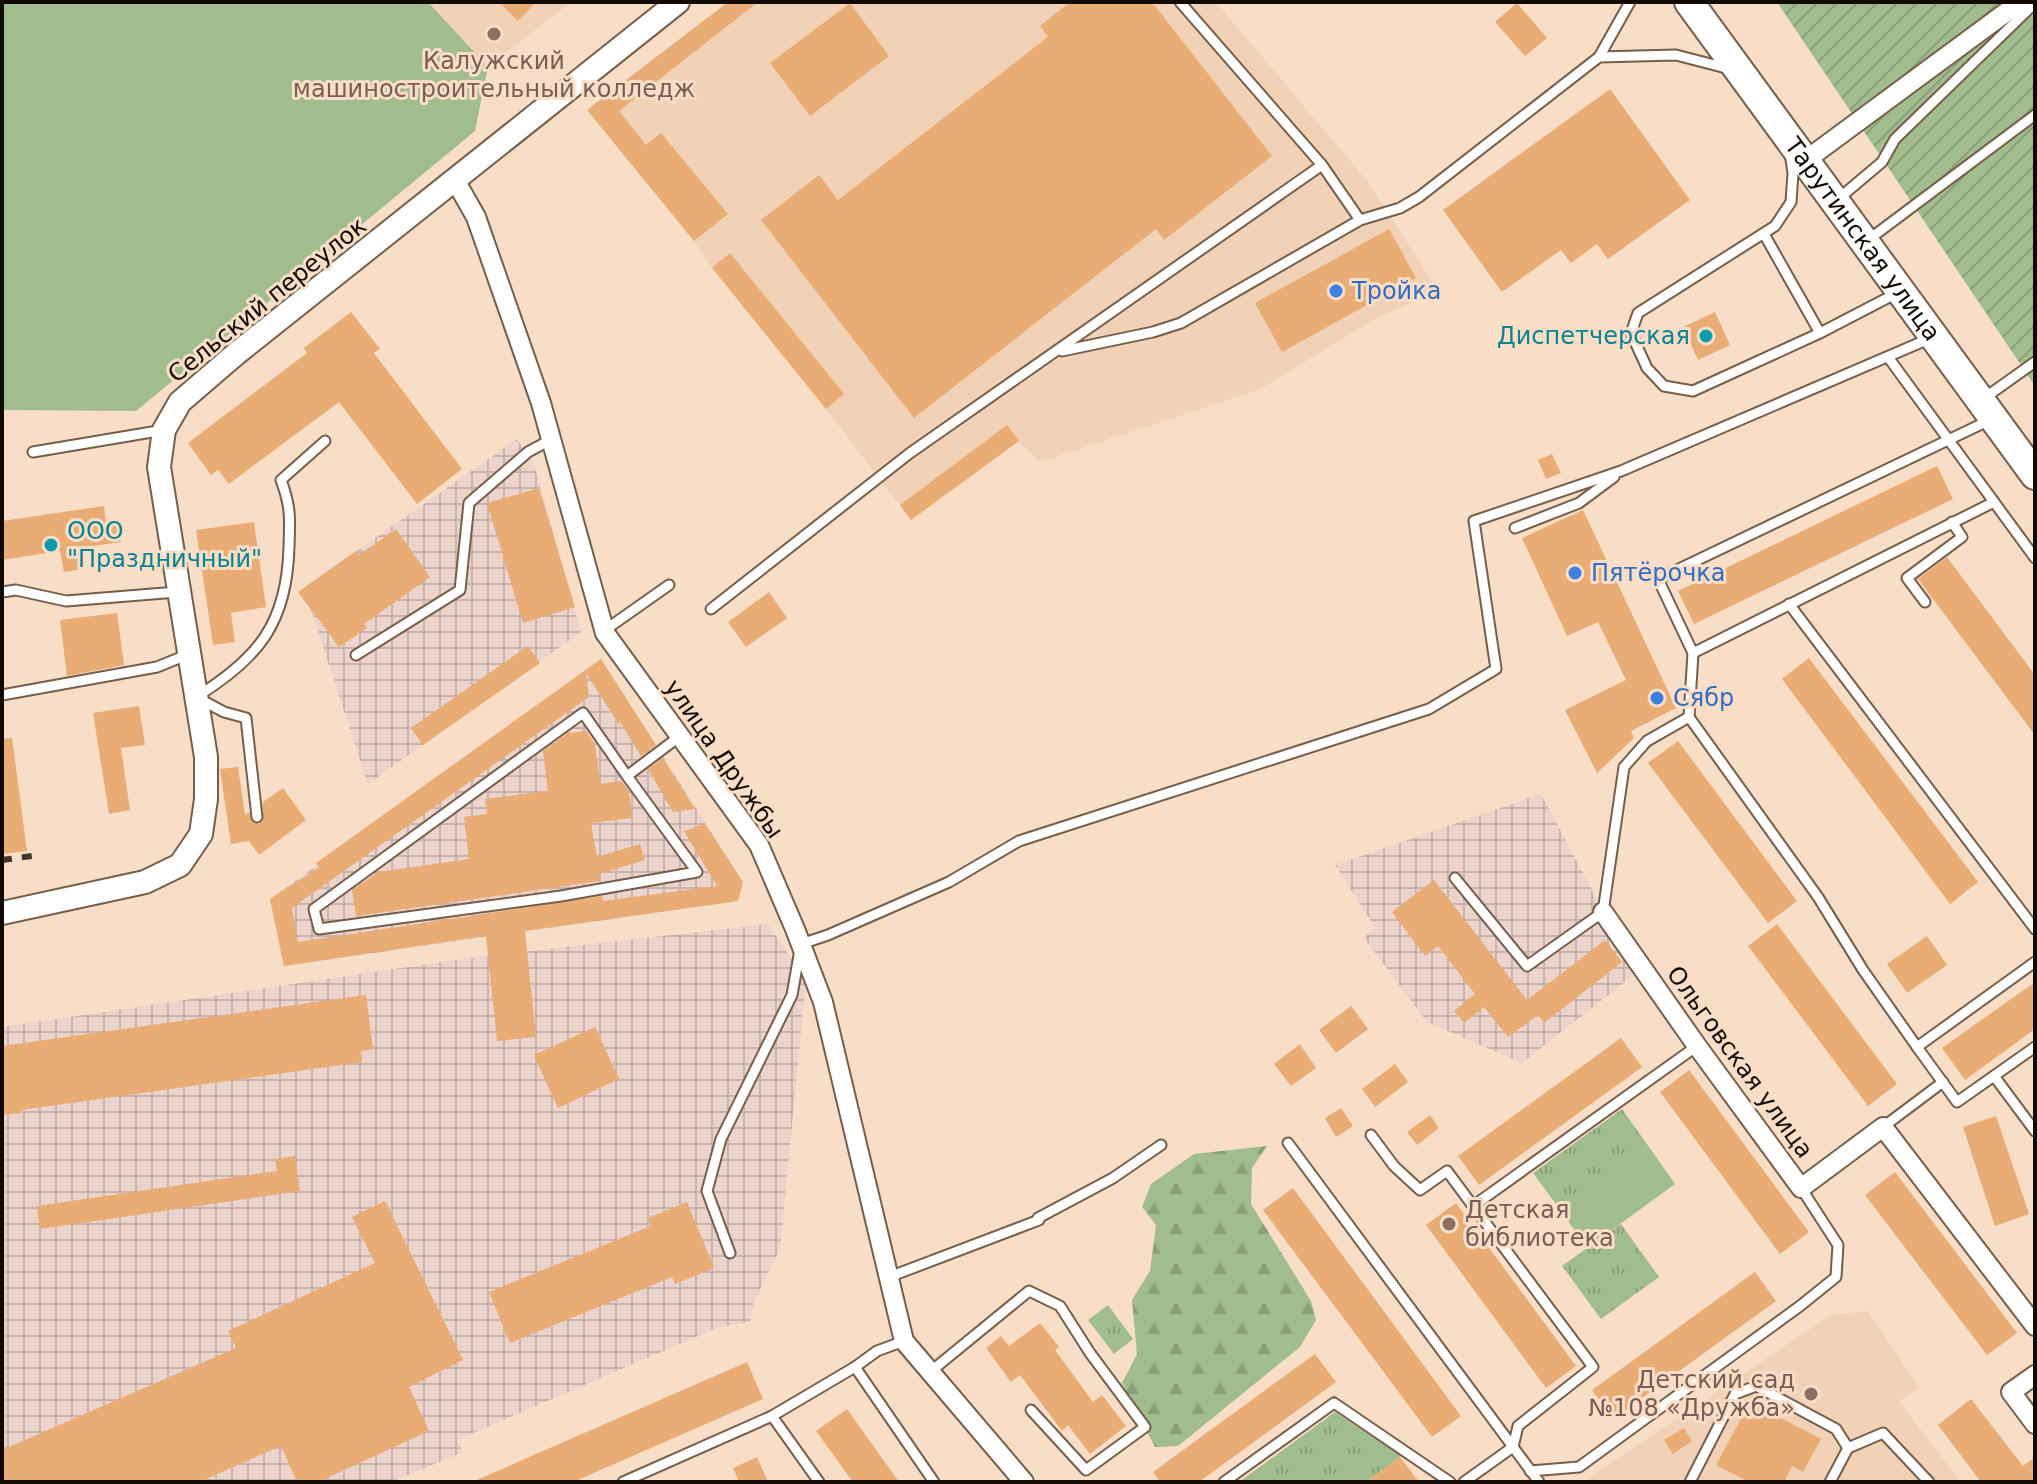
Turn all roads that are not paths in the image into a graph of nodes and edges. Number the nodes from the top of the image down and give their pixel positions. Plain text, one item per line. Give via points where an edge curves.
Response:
1 (678, 2) edge
2 (1180, 2) edge
3 (1630, 2) edge
4 (1689, 2) edge
5 (2020, 2) edge
6 (2035, 3) edge
7 (1599, 57) junction
8 (1741, 72) junction
9 (2035, 115) edge
10 (1788, 136) junction
11 (1806, 160) junction
12 (1322, 165) junction
13 (455, 180) junction
14 (1836, 201) junction
15 (1360, 220) junction
16 (1764, 234) junction
17 (1866, 242) junction
18 (1901, 291) junction
19 (1820, 333) junction
20 (1934, 336) junction
21 (1055, 353) junction
22 (1888, 357) junction
23 (2035, 362) edge
24 (1987, 410) junction
25 (164, 430) junction
26 (552, 439) junction
27 (1949, 440) junction
28 (325, 441) dead end
29 (33, 452) dead end
30 (1621, 471) junction
31 (2035, 475) edge
32 (1994, 502) junction
33 (1952, 522) junction
34 (1515, 528) dead end
35 (2035, 558) edge
36 (669, 585) dead end
37 (2, 592) edge
38 (180, 592) junction
39 (1925, 602) dead end
40 (1789, 604) junction
41 (711, 609) dead end
42 (605, 630) junction
43 (1693, 653) junction
44 (189, 654) junction
45 (356, 655) dead end
46 (2, 695) edge
47 (196, 697) junction
48 (1689, 717) junction
49 (680, 736) junction
50 (627, 776) junction
51 (257, 817) dead end
52 (1455, 878) dead end
53 (1603, 912) junction
54 (2, 913) edge
55 (2035, 929) edge
56 (801, 944) junction
57 (2035, 962) edge
58 (1697, 1046) junction
59 (1917, 1047) junction
60 (2035, 1047) edge
61 (1994, 1076) junction
62 (1943, 1082) junction
63 (1883, 1127) junction
64 (2035, 1131) edge
65 (1371, 1135) dead end
66 (1288, 1143) dead end
67 (1161, 1145) dead end
68 (1801, 1188) junction
69 (1473, 1206) junction
70 (730, 1253) dead end
71 (889, 1277) junction
72 (2035, 1326) edge
73 (904, 1341) junction
74 (855, 1367) junction
75 (930, 1372) junction
76 (2035, 1375) edge
77 (1031, 1410) dead end
78 (772, 1416) junction
79 (2035, 1424) edge
80 (1513, 1447) junction
81 (1848, 1448) junction
82 (1530, 1471) junction
83 (623, 1482) edge
84 (819, 1482) edge
85 (934, 1482) edge
86 (1024, 1482) edge
87 (1224, 1482) edge
88 (1450, 1482) edge
89 (1464, 1482) edge
90 (1539, 1482) edge
91 (1690, 1482) edge
92 (1830, 1482) edge
93 (1929, 1482) edge

1 - 13 street, Сельский переулок
2 - 12 lane
3 - 7 lane
4 - 8 main road, Тарутинская улица
5 - 11 street
6 - 14 lane via 1895,139 1882,162
7 - 8 lane via 1676,55
7 - 15 lane via 1419,197
8 - 10 main road, Тарутинская улица
9 - 17 lane
10 - 11 main road, Тарутинская улица
10 - 16 lane via 1791,202
11 - 14 main road, Тарутинская улица
12 - 15 lane
12 - 21 lane
13 - 25 street, Сельский переулок via 237,353 180,402
13 - 26 street, улица Дружбы via 476,217
14 - 17 main road, Тарутинская улица
15 - 21 lane via 1181,323
16 - 19 lane
16 - 19 lane via 1638,313 1631,333 1647,368 1664,386 1693,391
17 - 18 main road, Тарутинская улица
18 - 19 lane
18 - 20 main road, Тарутинская улица
20 - 22 lane
20 - 24 main road, Тарутинская улица
21 - 41 lane via 910,453
22 - 27 lane
22 - 30 lane
23 - 24 lane
24 - 27 lane
24 - 31 main road, Тарутинская улица
25 - 29 lane
25 - 38 street, Сельский переулок via 159,467
26 - 42 street, улица Дружбы
26 - 45 lane via 528,452 469,503 460,590
27 - 32 lane
27 - 43 lane via 1658,579
28 - 47 lane via 281,480 290,504 288,573 279,614 252,655
30 - 34 lane via 1579,503
30 - 56 lane via 1474,521 1496,669 1429,709 1019,841 949,882
32 - 33 lane
32 - 35 lane
33 - 39 lane via 1962,537 1907,578
33 - 40 lane
36 - 42 lane
37 - 38 lane via 66,601
38 - 44 street, Сельский переулок
40 - 43 lane
40 - 55 lane
42 - 49 street, улица Дружбы
43 - 48 lane
44 - 46 lane via 157,667
44 - 47 street, Сельский переулок
47 - 51 lane via 246,718
47 - 54 street, Сельский переулок via 206,757 206,799 201,834 180,865 145,882
48 - 53 lane via 1647,741 1624,767
48 - 59 lane
49 - 50 lane
49 - 56 street, улица Дружбы via 759,845
50 - 50 lane via 583,713 314,909 319,929 697,872
52 - 53 lane via 1527,966
53 - 58 street, Ольговская улица
56 - 70 lane via 792,995 721,1139 707,1191
56 - 71 street, улица Дружбы via 823,1002
57 - 59 lane
58 - 68 street, Ольговская улица
58 - 69 lane
59 - 62 lane
60 - 61 lane
61 - 62 lane via 1957,1102
61 - 64 lane
62 - 63 lane
63 - 68 street, Ольговская улица
63 - 72 street
65 - 69 lane via 1420,1190 1447,1171
66 - 80 lane
67 - 71 lane via 1039,1220
68 - 82 lane via 1838,1245 1836,1277 1579,1467
69 - 80 lane via 1593,1367 1518,1426
71 - 73 street, улица Дружбы
73 - 74 lane
73 - 75 street, улица Дружбы
74 - 78 lane
74 - 85 lane
75 - 77 lane via 1029,1291 1060,1306 1145,1427 1086,1470
75 - 86 street, улица Дружбы
76 - 79 street via 2011,1392
78 - 83 lane
78 - 84 lane
80 - 82 lane
80 - 89 lane
81 - 91 lane via 1836,1429 1756,1386 1735,1394
81 - 92 lane
81 - 93 lane via 1883,1433
82 - 90 lane
87 - 88 lane via 1334,1403

